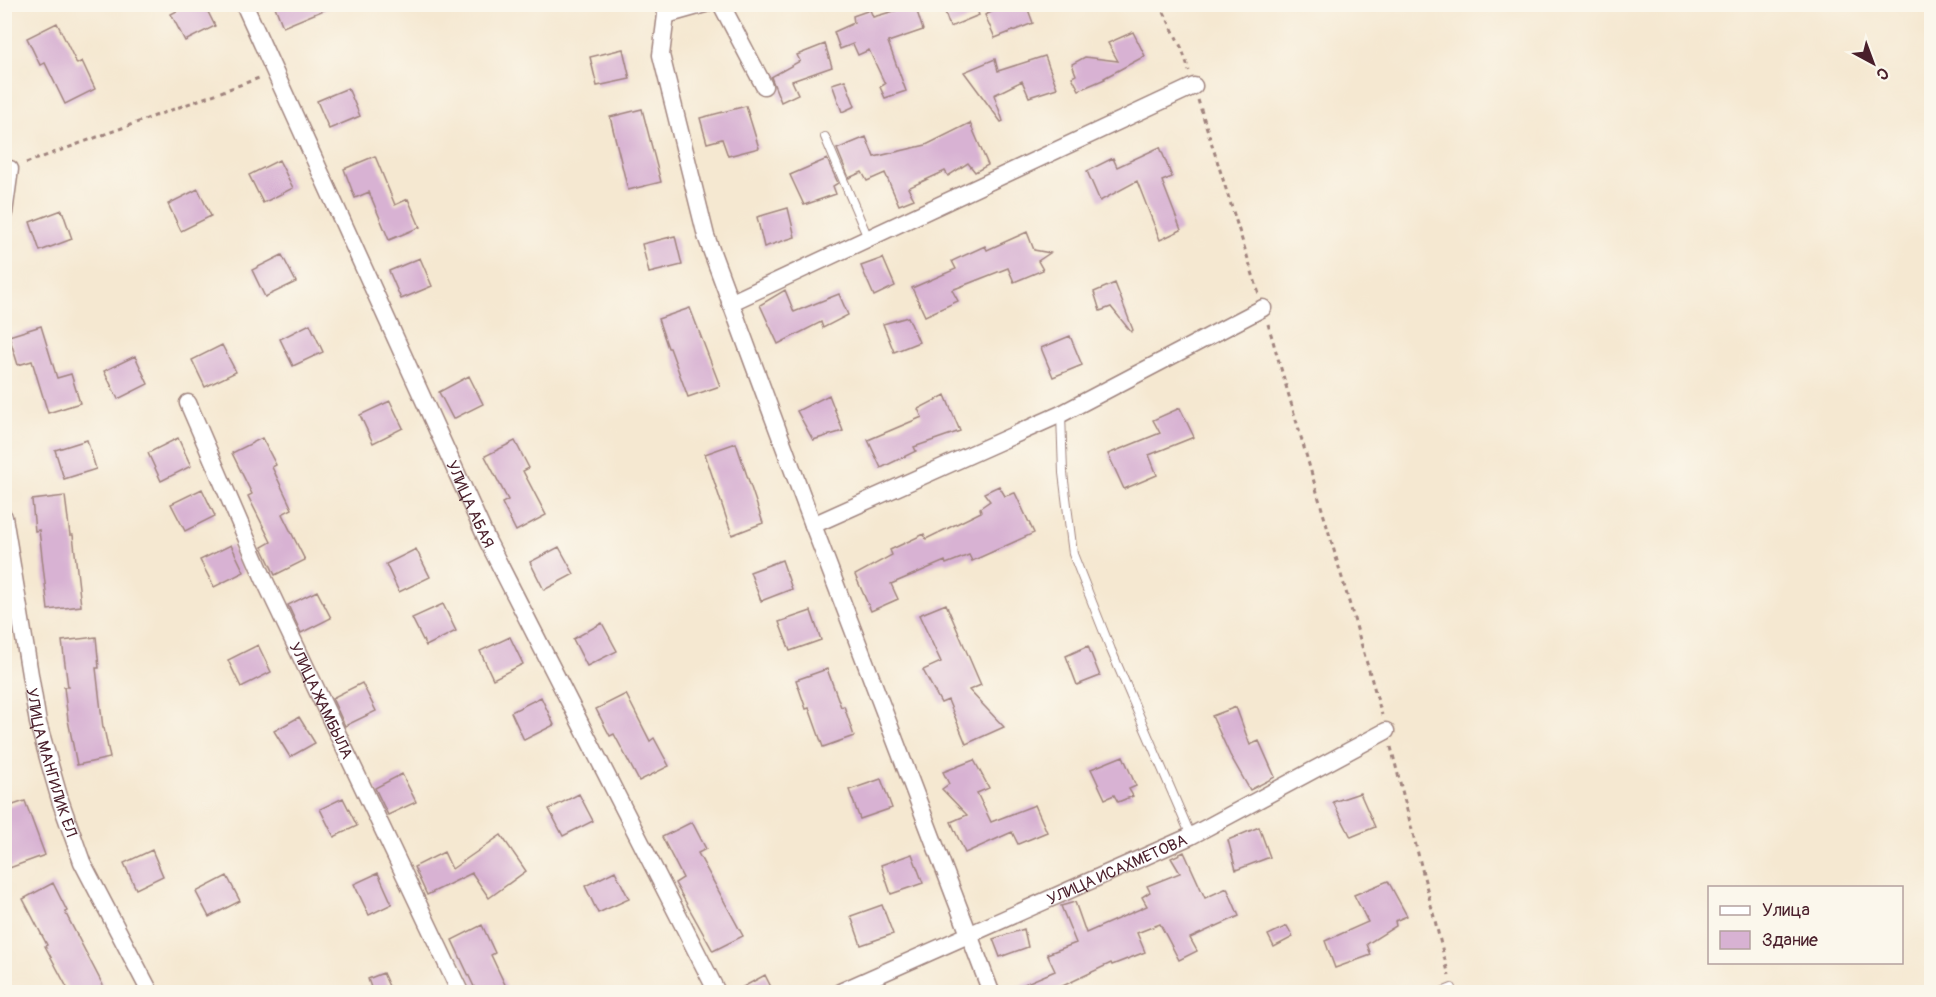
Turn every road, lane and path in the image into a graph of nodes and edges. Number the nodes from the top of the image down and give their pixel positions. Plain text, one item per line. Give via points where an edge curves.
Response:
1 (244, 4) edge
2 (705, 4) edge
3 (721, 4) edge
4 (1160, 4) edge
5 (665, 10) edge
6 (274, 72) junction
7 (764, 86) dead end
8 (1194, 86) junction
9 (825, 137) dead end
10 (10, 168) joint
11 (4, 213) edge
12 (868, 238) junction
13 (730, 303) junction
14 (1263, 308) junction
15 (188, 403) dead end
16 (1061, 414) junction
17 (4, 517) edge
18 (813, 525) junction
19 (1386, 731) junction
20 (1191, 836) junction
21 (970, 934) junction
22 (1452, 988) joint
23 (150, 993) edge
24 (460, 993) edge
25 (717, 993) edge
26 (840, 993) edge
27 (991, 993) edge
28 (1442, 993) edge

1 - 6 street, УЛИЦА АБАЯ
2 - 5 street
3 - 7 street
4 - 8 path via 1182,48
5 - 13 street via 661,55 706,236
6 - 10 path
6 - 25 street, УЛИЦА АБАЯ via 488,542
8 - 12 street
8 - 14 path
9 - 12 lane
10 - 11 street
12 - 13 street
13 - 18 street
14 - 16 street
14 - 19 path
15 - 24 street, УЛИЦА ЖАМБЫЛА via 264,579
16 - 18 street
16 - 20 lane via 1063,473 1073,554
17 - 23 street, УЛИЦА МАНГИЛИК ЕЛ via 38,723 60,800 82,862
18 - 21 street
19 - 20 street, УЛИЦА ИСАХМЕТОВА
19 - 22 path
20 - 21 street, УЛИЦА ИСАХМЕТОВА
21 - 26 street, УЛИЦА ИСАХМЕТОВА
21 - 27 street
22 - 28 lane

